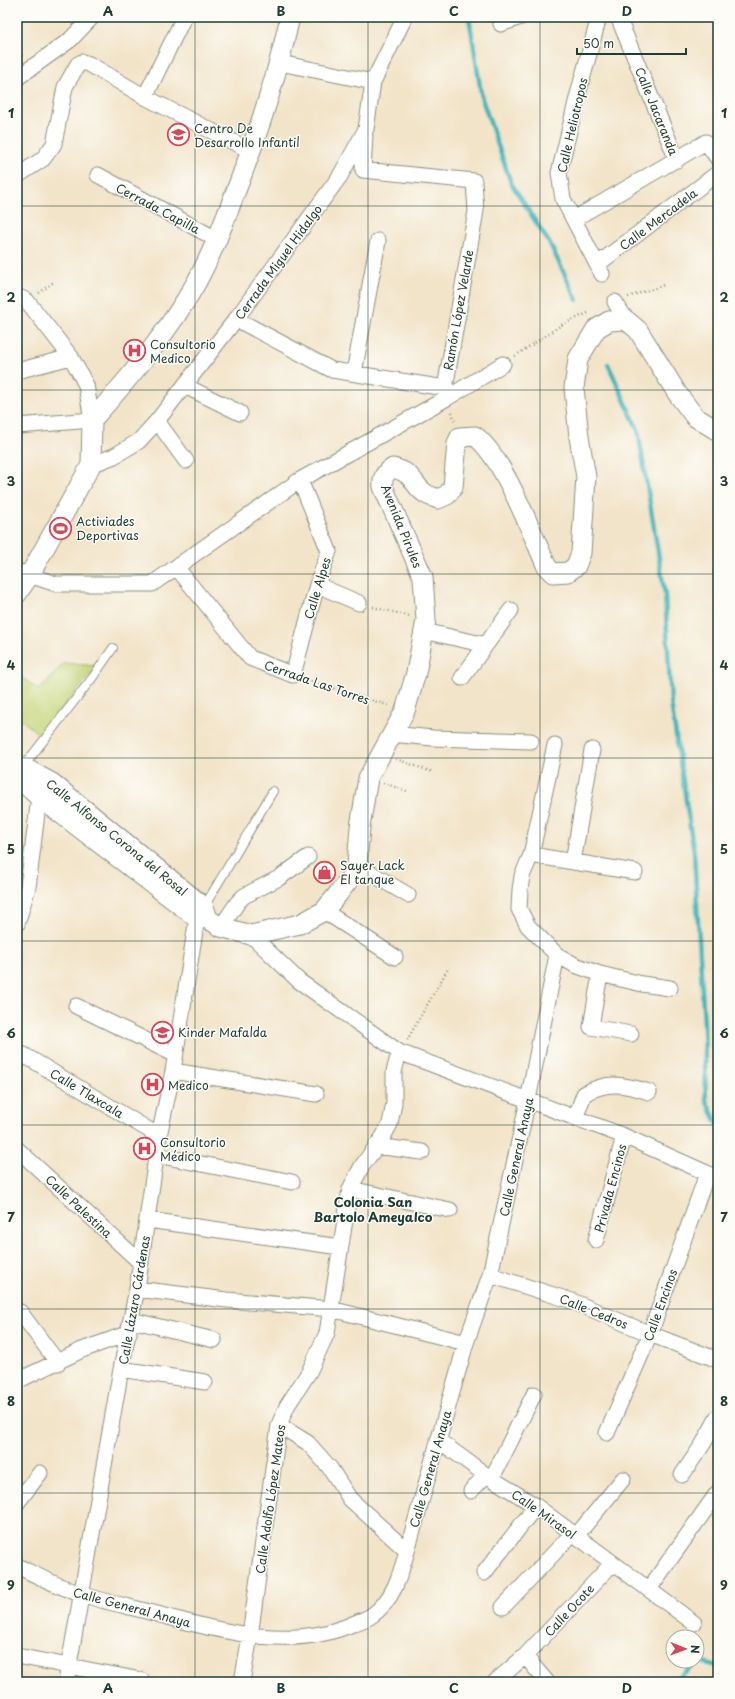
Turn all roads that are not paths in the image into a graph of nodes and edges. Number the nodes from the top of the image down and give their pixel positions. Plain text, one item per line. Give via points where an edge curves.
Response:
1 (92, 17) edge
2 (184, 17) edge
3 (290, 17) edge
4 (404, 17) edge
5 (521, 17) edge
6 (599, 17) edge
7 (618, 17) edge
8 (501, 24) dead end
9 (280, 63) junction
10 (17, 78) edge
11 (373, 82) junction
12 (145, 97) junction
13 (366, 129) junction
14 (251, 151) junction
15 (718, 159) edge
16 (677, 160) junction
17 (718, 173) edge
18 (98, 175) dead end
19 (17, 176) edge
20 (574, 219) junction
21 (218, 240) junction
22 (378, 241) dead end
23 (600, 269) joint
24 (20, 302) edge
25 (615, 302) road end
26 (236, 319) junction
27 (626, 320) junction
28 (71, 357) junction
29 (503, 364) road end
30 (17, 371) edge
31 (354, 373) junction
32 (185, 386) junction
33 (446, 393) junction
34 (240, 413) dead end
35 (92, 420) junction
36 (157, 421) junction
37 (17, 426) edge
38 (718, 431) edge
39 (186, 461) dead end
40 (91, 465) junction
41 (300, 480) junction
42 (176, 567) junction
43 (23, 573) edge
44 (317, 585) junction
45 (17, 594) edge
46 (359, 603) road end
47 (511, 610) dead end
48 (425, 626) junction
49 (486, 645) junction
50 (112, 648) dead end
51 (293, 675) joint
52 (462, 678) dead end
53 (391, 734) junction
54 (531, 741) dead end
55 (555, 744) dead end
56 (592, 750) dead end
57 (19, 770) edge
58 (273, 791) dead end
59 (39, 797) junction
60 (531, 855) junction
61 (308, 857) dead end
62 (573, 862) junction
63 (360, 866) junction
64 (635, 872) dead end
65 (408, 895) dead end
66 (324, 911) junction
67 (208, 918) junction
68 (17, 924) edge
69 (251, 935) junction
70 (557, 955) junction
71 (395, 957) dead end
72 (600, 974) junction
73 (670, 988) dead end
74 (76, 1006) dead end
75 (631, 1034) dead end
76 (400, 1052) junction
77 (174, 1054) junction
78 (17, 1062) edge
79 (173, 1071) junction
80 (649, 1092) dead end
81 (316, 1094) dead end
82 (528, 1100) junction
83 (575, 1119) junction
84 (159, 1136) junction
85 (624, 1136) junction
86 (376, 1146) junction
87 (17, 1148) edge
88 (422, 1152) dead end
89 (157, 1155) junction
90 (712, 1176) edge
91 (292, 1182) dead end
92 (350, 1189) junction
93 (450, 1210) dead end
94 (148, 1220) junction
95 (596, 1240) dead end
96 (340, 1247) junction
97 (141, 1263) junction
98 (490, 1275) junction
99 (137, 1289) junction
100 (331, 1309) junction
101 (18, 1312) edge
102 (130, 1326) junction
103 (650, 1334) junction
104 (214, 1340) dead end
105 (466, 1343) junction
106 (718, 1360) edge
107 (58, 1363) junction
108 (121, 1369) junction
109 (17, 1381) edge
110 (205, 1382) dead end
111 (534, 1394) dead end
112 (718, 1417) edge
113 (279, 1425) junction
114 (606, 1433) dead end
115 (438, 1440) junction
116 (40, 1473) dead end
117 (682, 1475) dead end
118 (489, 1477) junction
119 (623, 1479) dead end
120 (472, 1491) dead end
121 (718, 1492) edge
122 (17, 1504) edge
123 (536, 1506) junction
124 (574, 1535) junction
125 (407, 1552) junction
126 (612, 1564) junction
127 (17, 1566) edge
128 (484, 1573) dead end
129 (649, 1589) junction
130 (81, 1594) junction
131 (503, 1607) dead end
132 (694, 1623) dead end
133 (250, 1636) junction
134 (17, 1656) edge
135 (525, 1656) junction
136 (68, 1666) junction
137 (141, 1680) dead end
138 (66, 1682) edge
139 (242, 1682) edge
140 (495, 1682) edge
141 (546, 1682) edge

1 - 10 street via 70,40
2 - 12 street
3 - 9 street
4 - 11 street, Cerrada Miguel Hidalgo
5 - 8 street
6 - 20 street, Calle Heliotropos via 560,173 563,199
7 - 16 street, Calle Jacaranda
9 - 11 street
9 - 14 street
11 - 13 street, Cerrada Miguel Hidalgo
12 - 14 street
12 - 19 street via 89,64 78,64 65,87 54,144 43,159
13 - 26 street, Cerrada Miguel Hidalgo via 340,176
13 - 33 street, Ramón López Velarde via 363,170 474,181 476,211
14 - 21 street
15 - 16 street via 706,142
16 - 20 street
17 - 23 street, Calle Mercadela
18 - 21 street, Cerrada Capilla
20 - 23 street, Calle Heliotropos
21 - 35 street via 196,283 158,341
22 - 31 street
24 - 28 street
25 - 27 street
26 - 31 street via 332,370
26 - 32 street, Cerrada Miguel Hidalgo
27 - 38 street via 638,330 694,417
27 - 48 street, Avenida Pirules via 609,321 596,329 578,359 574,388 586,477 582,553 576,566 568,572 553,573 547,567 507,479 483,442 474,436 460,437 455,450 453,487 446,496 438,498 425,493 402,470 393,468 386,472 383,487 423,577
28 - 30 street
28 - 35 street via 86,385
29 - 33 street
31 - 33 street
32 - 34 street
32 - 36 street, Cerrada Miguel Hidalgo
33 - 41 street
35 - 37 street
35 - 40 street
36 - 39 street
36 - 40 street, Cerrada Miguel Hidalgo via 139,441 114,456
40 - 43 street
41 - 42 street
41 - 44 street, Calle Alpes via 329,550
42 - 43 street via 152,584 56,584
42 - 51 street, Cerrada Las Torres via 250,658
43 - 45 street
44 - 46 street
44 - 51 street, Calle Alpes
47 - 49 street
48 - 49 street
48 - 53 street, Avenida Pirules via 416,673 405,711
49 - 52 street
50 - 57 lane via 88,683
53 - 54 street
53 - 63 street, Avenida Pirules via 368,778 360,827
55 - 60 street
56 - 62 street
57 - 59 street, Calle Alfonso Corona del Rosal
57 - 67 street, Calle Alfonso Corona del Rosal via 52,783
58 - 67 lane
59 - 67 street, Calle Alfonso Corona del Rosal
59 - 68 street via 28,887
60 - 62 street
60 - 70 street via 522,876 519,909 528,926
61 - 67 street via 279,878
62 - 64 street
63 - 65 street
63 - 66 street, Avenida Pirules
66 - 69 street, Avenida Pirules via 300,924
66 - 71 street
67 - 69 street, Calle Alfonso Corona del Rosal
67 - 77 street, Calle Lázaro Cárdenas
69 - 76 street via 299,981
70 - 72 street
70 - 82 street, Calle General Anaya
72 - 73 street
72 - 75 street via 592,1027
74 - 77 street
76 - 82 street
76 - 86 street, Calle Adolfo López Mateos via 394,1072 394,1103 390,1124
77 - 79 street, Calle Lázaro Cárdenas
78 - 84 street, Calle Tlaxcala via 24,1055
79 - 81 street
79 - 84 street, Calle Lázaro Cárdenas
80 - 83 street via 632,1086 608,1084 595,1088 584,1094
82 - 83 street
82 - 98 street, Calle General Anaya
83 - 85 street
84 - 89 street, Calle Lázaro Cárdenas
85 - 90 street
85 - 95 street, Privada Encinos
86 - 88 street
86 - 92 street, Calle Adolfo López Mateos
87 - 97 street, Calle Palestina
89 - 91 street
89 - 94 street, Calle Lázaro Cárdenas
90 - 103 street, Calle Encinos
92 - 93 street
92 - 96 street, Calle Adolfo López Mateos
94 - 96 street
94 - 97 street, Calle Lázaro Cárdenas
96 - 100 street, Calle Adolfo López Mateos
97 - 99 street, Calle Lázaro Cárdenas
98 - 103 street, Calle Cedros via 572,1301
98 - 105 street, Calle General Anaya
99 - 100 street
99 - 102 street, Calle Lázaro Cárdenas
100 - 105 street
100 - 113 street, Calle Adolfo López Mateos via 327,1333 310,1372 287,1406
101 - 107 street
102 - 104 street
102 - 107 street
102 - 108 street, Calle Lázaro Cárdenas
103 - 106 street, Calle Cedros
103 - 114 street, Calle Encinos
105 - 115 street, Calle General Anaya
107 - 109 street
108 - 110 street
108 - 130 street, Calle Lázaro Cárdenas
111 - 118 street
112 - 117 street
113 - 125 street via 308,1443 330,1468 350,1499
113 - 133 street, Calle Adolfo López Mateos
115 - 118 street, Calle Mirasol
115 - 125 street, Calle General Anaya
116 - 122 street
118 - 120 street
118 - 123 street, Calle Mirasol
119 - 124 street
121 - 129 street
123 - 124 street, Calle Mirasol
123 - 128 street
124 - 126 street, Calle Mirasol
124 - 131 street
125 - 133 street, Calle General Anaya via 390,1598 371,1616 338,1631 310,1637
126 - 129 street, Calle Mirasol
126 - 135 street, Calle Ocote
127 - 130 street, Calle General Anaya
129 - 132 street, Calle Mirasol
130 - 133 street, Calle General Anaya via 221,1631
130 - 136 street, Calle Lázaro Cárdenas
133 - 139 street, Calle Adolfo López Mateos
134 - 136 street
135 - 140 street, Calle Ocote
135 - 141 street
136 - 137 street
136 - 138 street, Calle Lázaro Cárdenas

